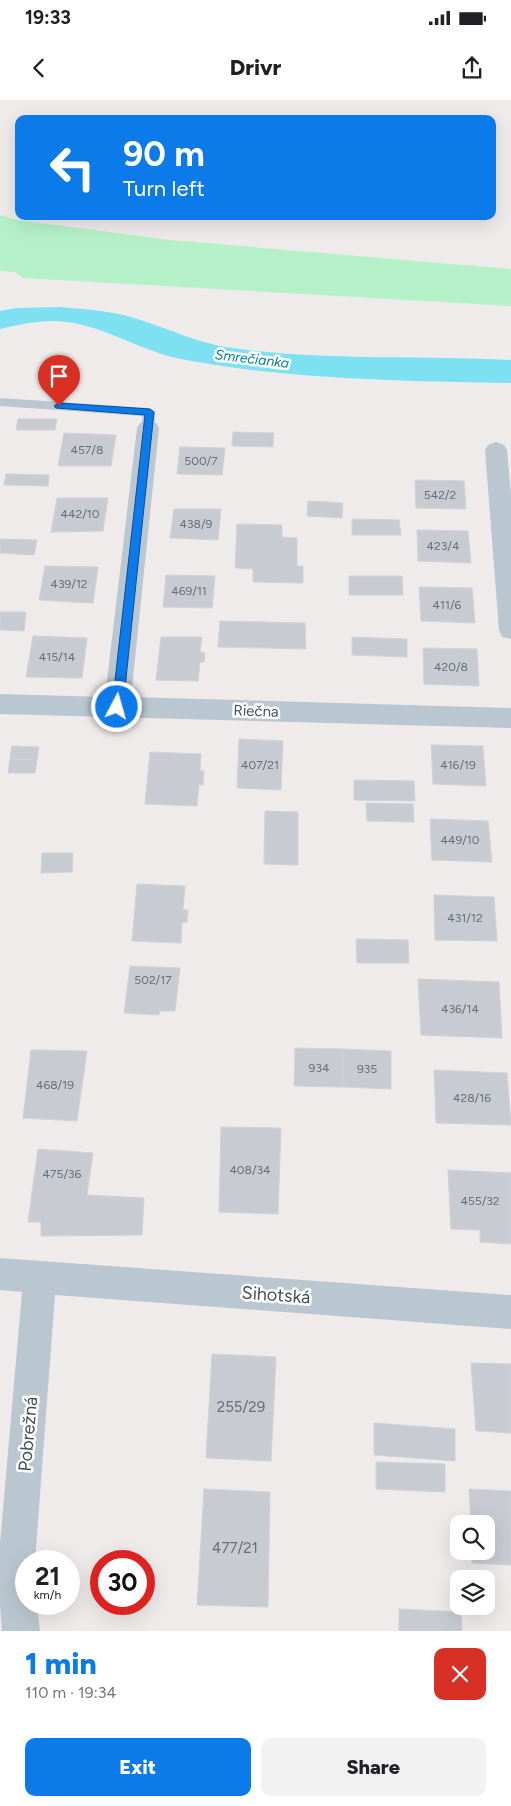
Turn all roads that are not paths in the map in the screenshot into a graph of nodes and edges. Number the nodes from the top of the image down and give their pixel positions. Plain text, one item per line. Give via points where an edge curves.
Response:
1 (0, 402) edge
2 (148, 428) joint
3 (496, 450) dead end
4 (511, 630) edge
5 (0, 704) edge
6 (117, 707) junction
7 (511, 718) edge
8 (0, 1274) edge
9 (40, 1278) junction
10 (511, 1312) edge
11 (21, 1631) edge

1 - 2 lane via 150,412
2 - 6 street
3 - 4 street
5 - 6 street, Riečna
6 - 7 street, Riečna
8 - 9 street
9 - 10 street, Sihotská
9 - 11 street, Pobrežná via 18,1557

